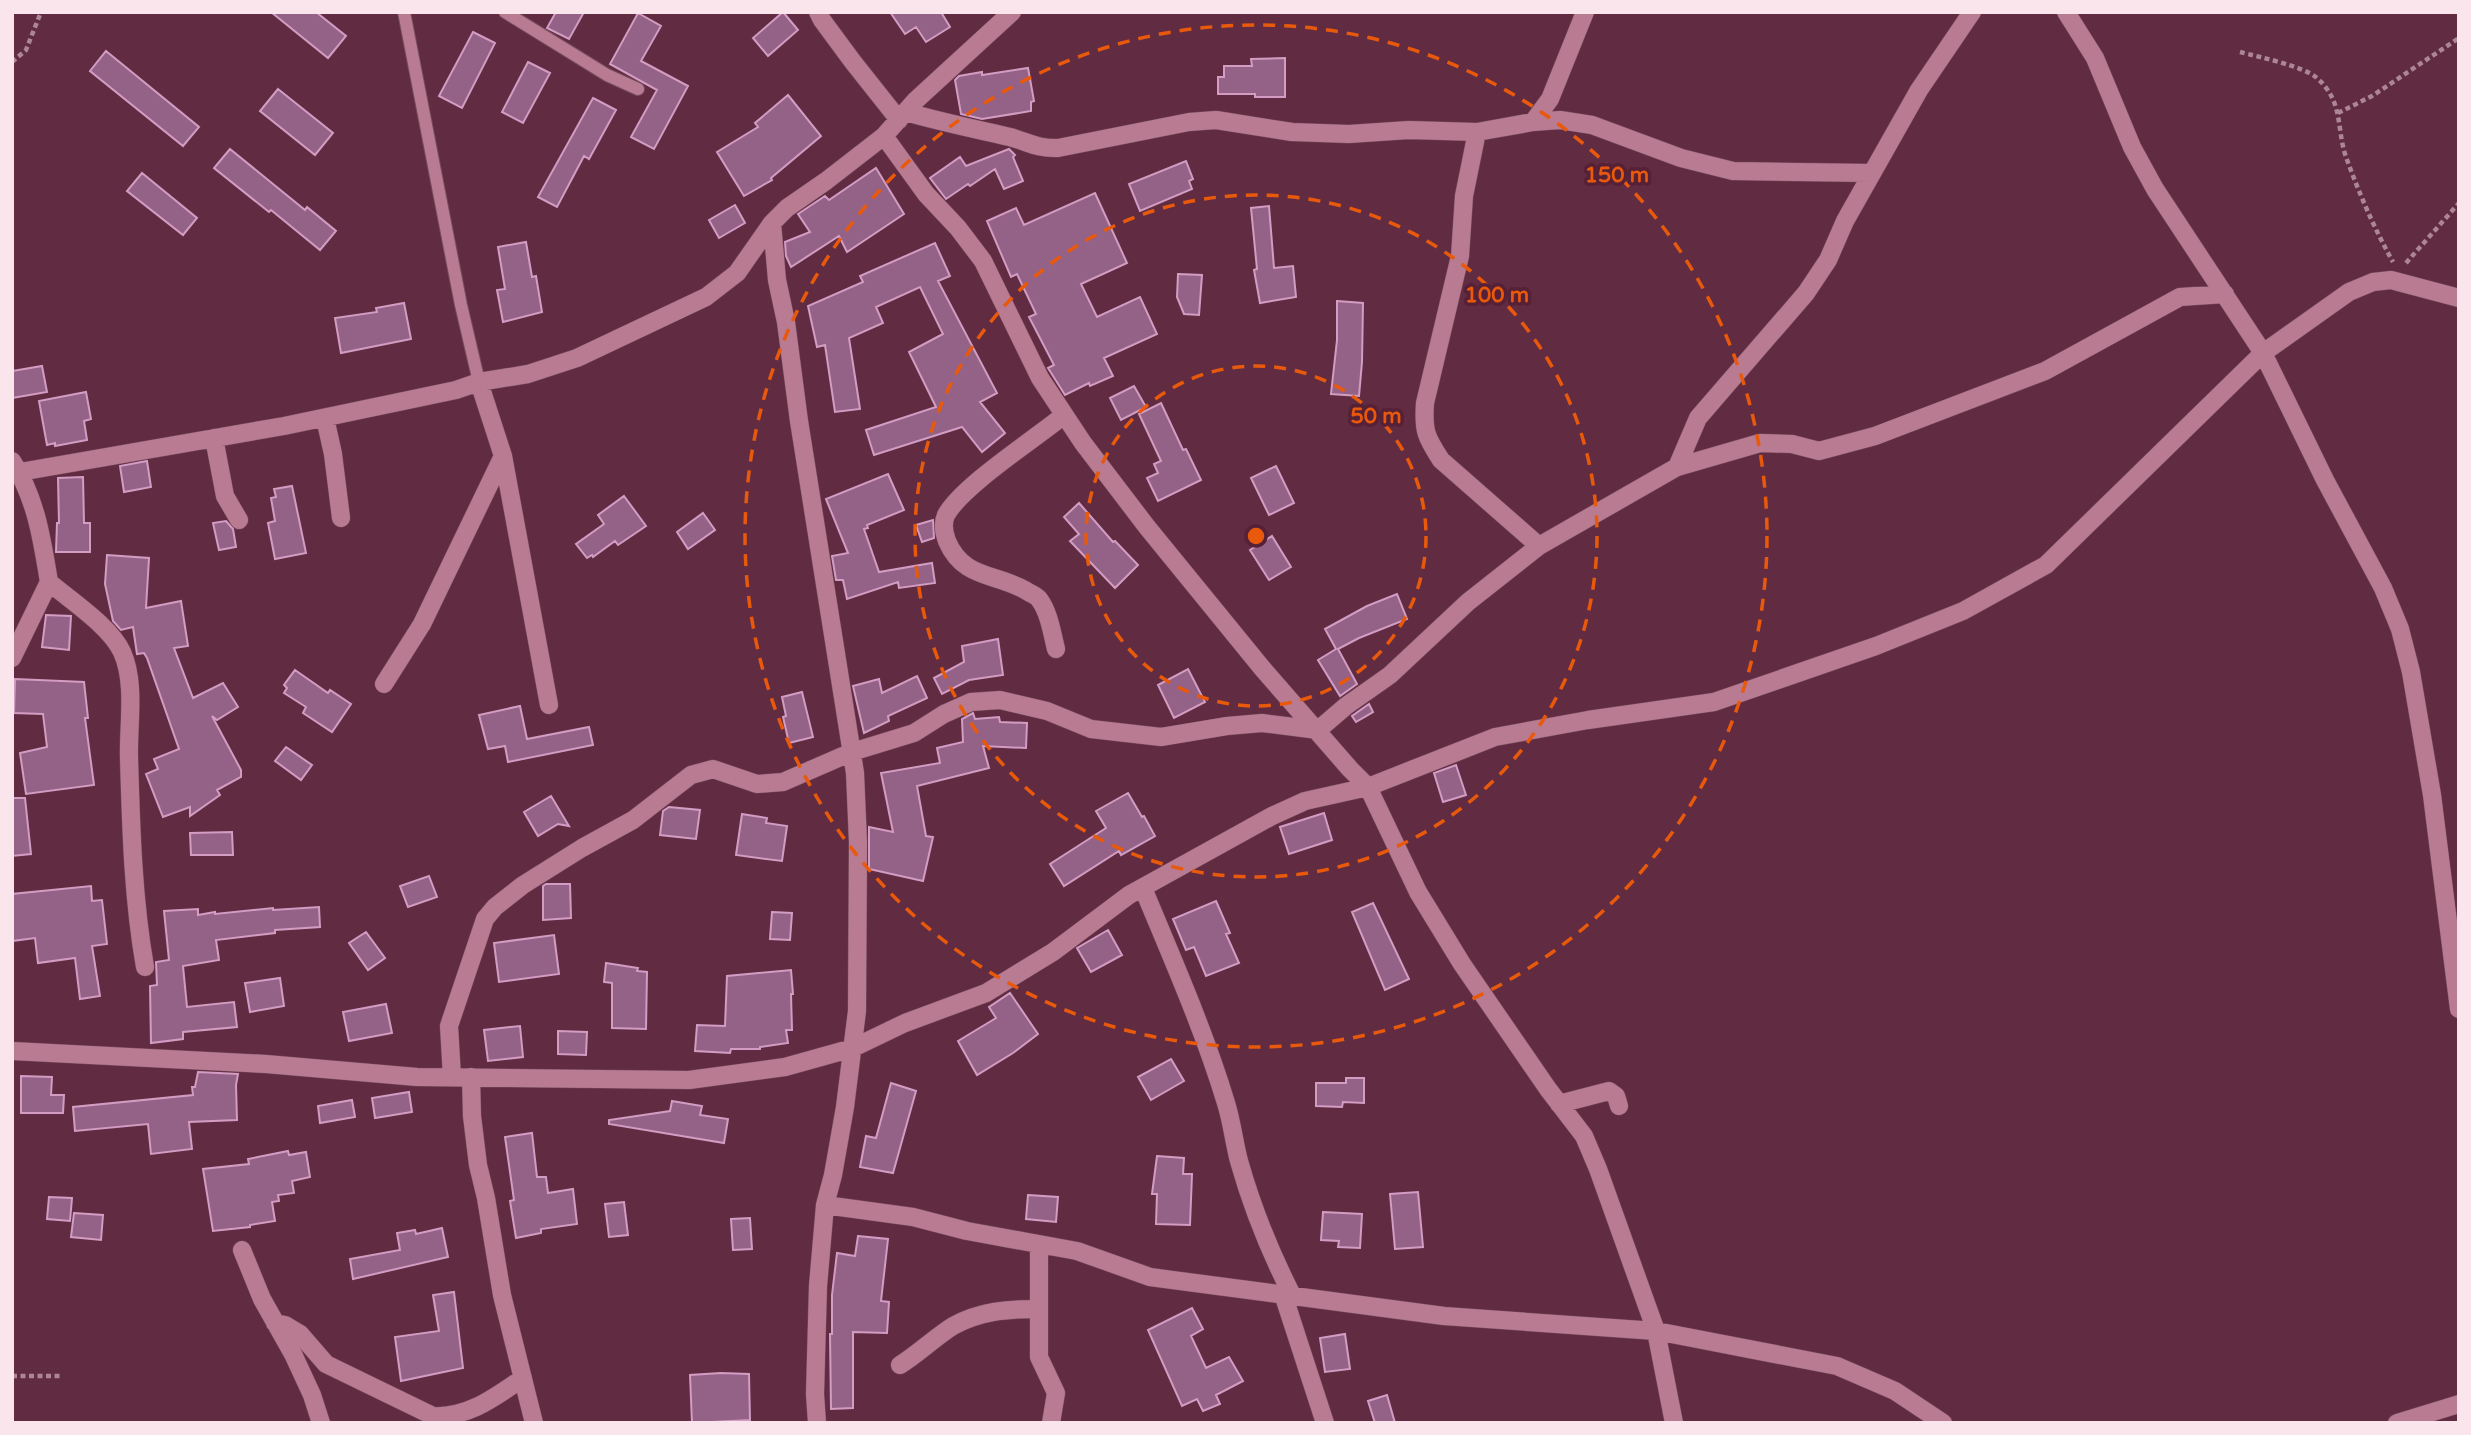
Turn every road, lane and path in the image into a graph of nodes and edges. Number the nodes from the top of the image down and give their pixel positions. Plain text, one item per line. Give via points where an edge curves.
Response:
1 (41, 12) edge
2 (404, 12) edge
3 (505, 12) edge
4 (818, 12) edge
5 (1012, 12) edge
6 (1585, 12) edge
7 (1972, 12) edge
8 (2066, 12) edge
9 (2459, 38) edge
10 (2240, 52) dead end
11 (12, 62) edge
12 (638, 89) dead end
13 (2338, 113) junction
14 (903, 116) junction
15 (1533, 122) junction
16 (1476, 132) junction
17 (884, 136) junction
18 (1872, 173) junction
19 (2459, 203) edge
20 (772, 223) junction
21 (2225, 294) junction
22 (2459, 298) edge
23 (2263, 352) junction
24 (479, 382) junction
25 (1064, 415) junction
26 (325, 418) junction
27 (214, 438) junction
28 (503, 456) junction
29 (16, 466) edge
30 (1678, 467) junction
31 (341, 518) dead end
32 (239, 520) dead end
33 (1539, 546) junction
34 (49, 582) junction
35 (1056, 649) dead end
36 (12, 658) edge
37 (384, 684) dead end
38 (549, 705) dead end
39 (1318, 730) junction
40 (852, 752) junction
41 (1368, 787) junction
42 (1143, 888) junction
43 (145, 967) dead end
44 (2459, 1009) edge
45 (853, 1048) junction
46 (12, 1051) edge
47 (452, 1077) junction
48 (471, 1077) junction
49 (1559, 1104) junction
50 (1619, 1106) dead end
51 (825, 1205) junction
52 (1038, 1244) junction
53 (242, 1250) dead end
54 (1287, 1295) junction
55 (1038, 1310) junction
56 (275, 1323) junction
57 (1656, 1331) junction
58 (900, 1365) dead end
59 (12, 1376) edge
60 (61, 1376) dead end
61 (523, 1378) junction
62 (2459, 1404) edge
63 (321, 1423) edge
64 (534, 1423) edge
65 (817, 1423) edge
66 (1051, 1423) edge
67 (1325, 1423) edge
68 (1674, 1423) edge
69 (1943, 1423) edge
70 (2397, 1423) edge

1 - 11 path via 26,50
2 - 24 lane
3 - 12 lane
4 - 14 street via 853,62
5 - 14 street
6 - 15 street via 1550,99
7 - 18 street via 1919,90
8 - 21 street via 2095,58 2155,189
9 - 13 path
10 - 13 path via 2314,76 2328,90
13 - 19 path via 2358,189 2398,272
14 - 16 street via 1018,139 1042,149 1189,121 1216,120 1292,132
14 - 17 street
15 - 16 street
15 - 18 street via 1592,125 1733,172
16 - 33 street via 1464,196 1460,256 1423,427 1441,460
17 - 20 street
17 - 25 street via 983,261 1040,377
18 - 30 street via 1821,271 1699,418
20 - 24 street via 737,273 706,297 577,358 528,374
20 - 40 street
21 - 23 street
21 - 30 street via 2180,297 2045,371 1875,436 1819,451 1760,443
22 - 23 street via 2391,280 2373,282 2349,292
23 - 41 street via 2046,565 1963,611 1714,702 1495,737
23 - 44 street via 2400,629 2432,795
24 - 26 street
24 - 28 street
25 - 35 street via 974,486 943,525 960,563 1038,598
25 - 39 street via 1147,527
26 - 27 street
26 - 31 street
27 - 29 street
27 - 32 street via 225,496
28 - 37 street via 422,624
28 - 38 street
29 - 34 street via 39,520
30 - 33 street
33 - 39 street via 1468,602 1390,675
34 - 36 street
34 - 43 street via 113,637 123,654 129,683 131,818
39 - 40 street via 1262,723 1161,737 1091,729 1000,700 971,702 914,733
39 - 41 street
40 - 45 street via 858,856
40 - 47 street via 772,785 713,769 691,775 633,820 495,906 485,919 449,1026
41 - 42 street via 1305,801
41 - 49 street via 1418,892
42 - 45 street via 986,993
42 - 54 street via 1215,1068 1252,1203
45 - 48 street via 785,1067 689,1080
45 - 51 street
46 - 47 street
47 - 48 street
48 - 61 street via 478,1165
49 - 50 street via 1609,1091
49 - 57 street via 1584,1136
51 - 52 street via 914,1217
51 - 65 street via 818,1286
52 - 54 street via 1077,1251 1150,1277
52 - 55 street
53 - 56 street
54 - 57 street via 1444,1316
54 - 67 street
55 - 58 street via 989,1311 952,1327
55 - 66 street via 1039,1357 1056,1393
56 - 61 street via 300,1334 326,1364 433,1416 463,1413
56 - 63 street via 312,1395
57 - 68 street
57 - 69 street via 1837,1366 1895,1391
59 - 60 path
61 - 64 street
62 - 70 street

